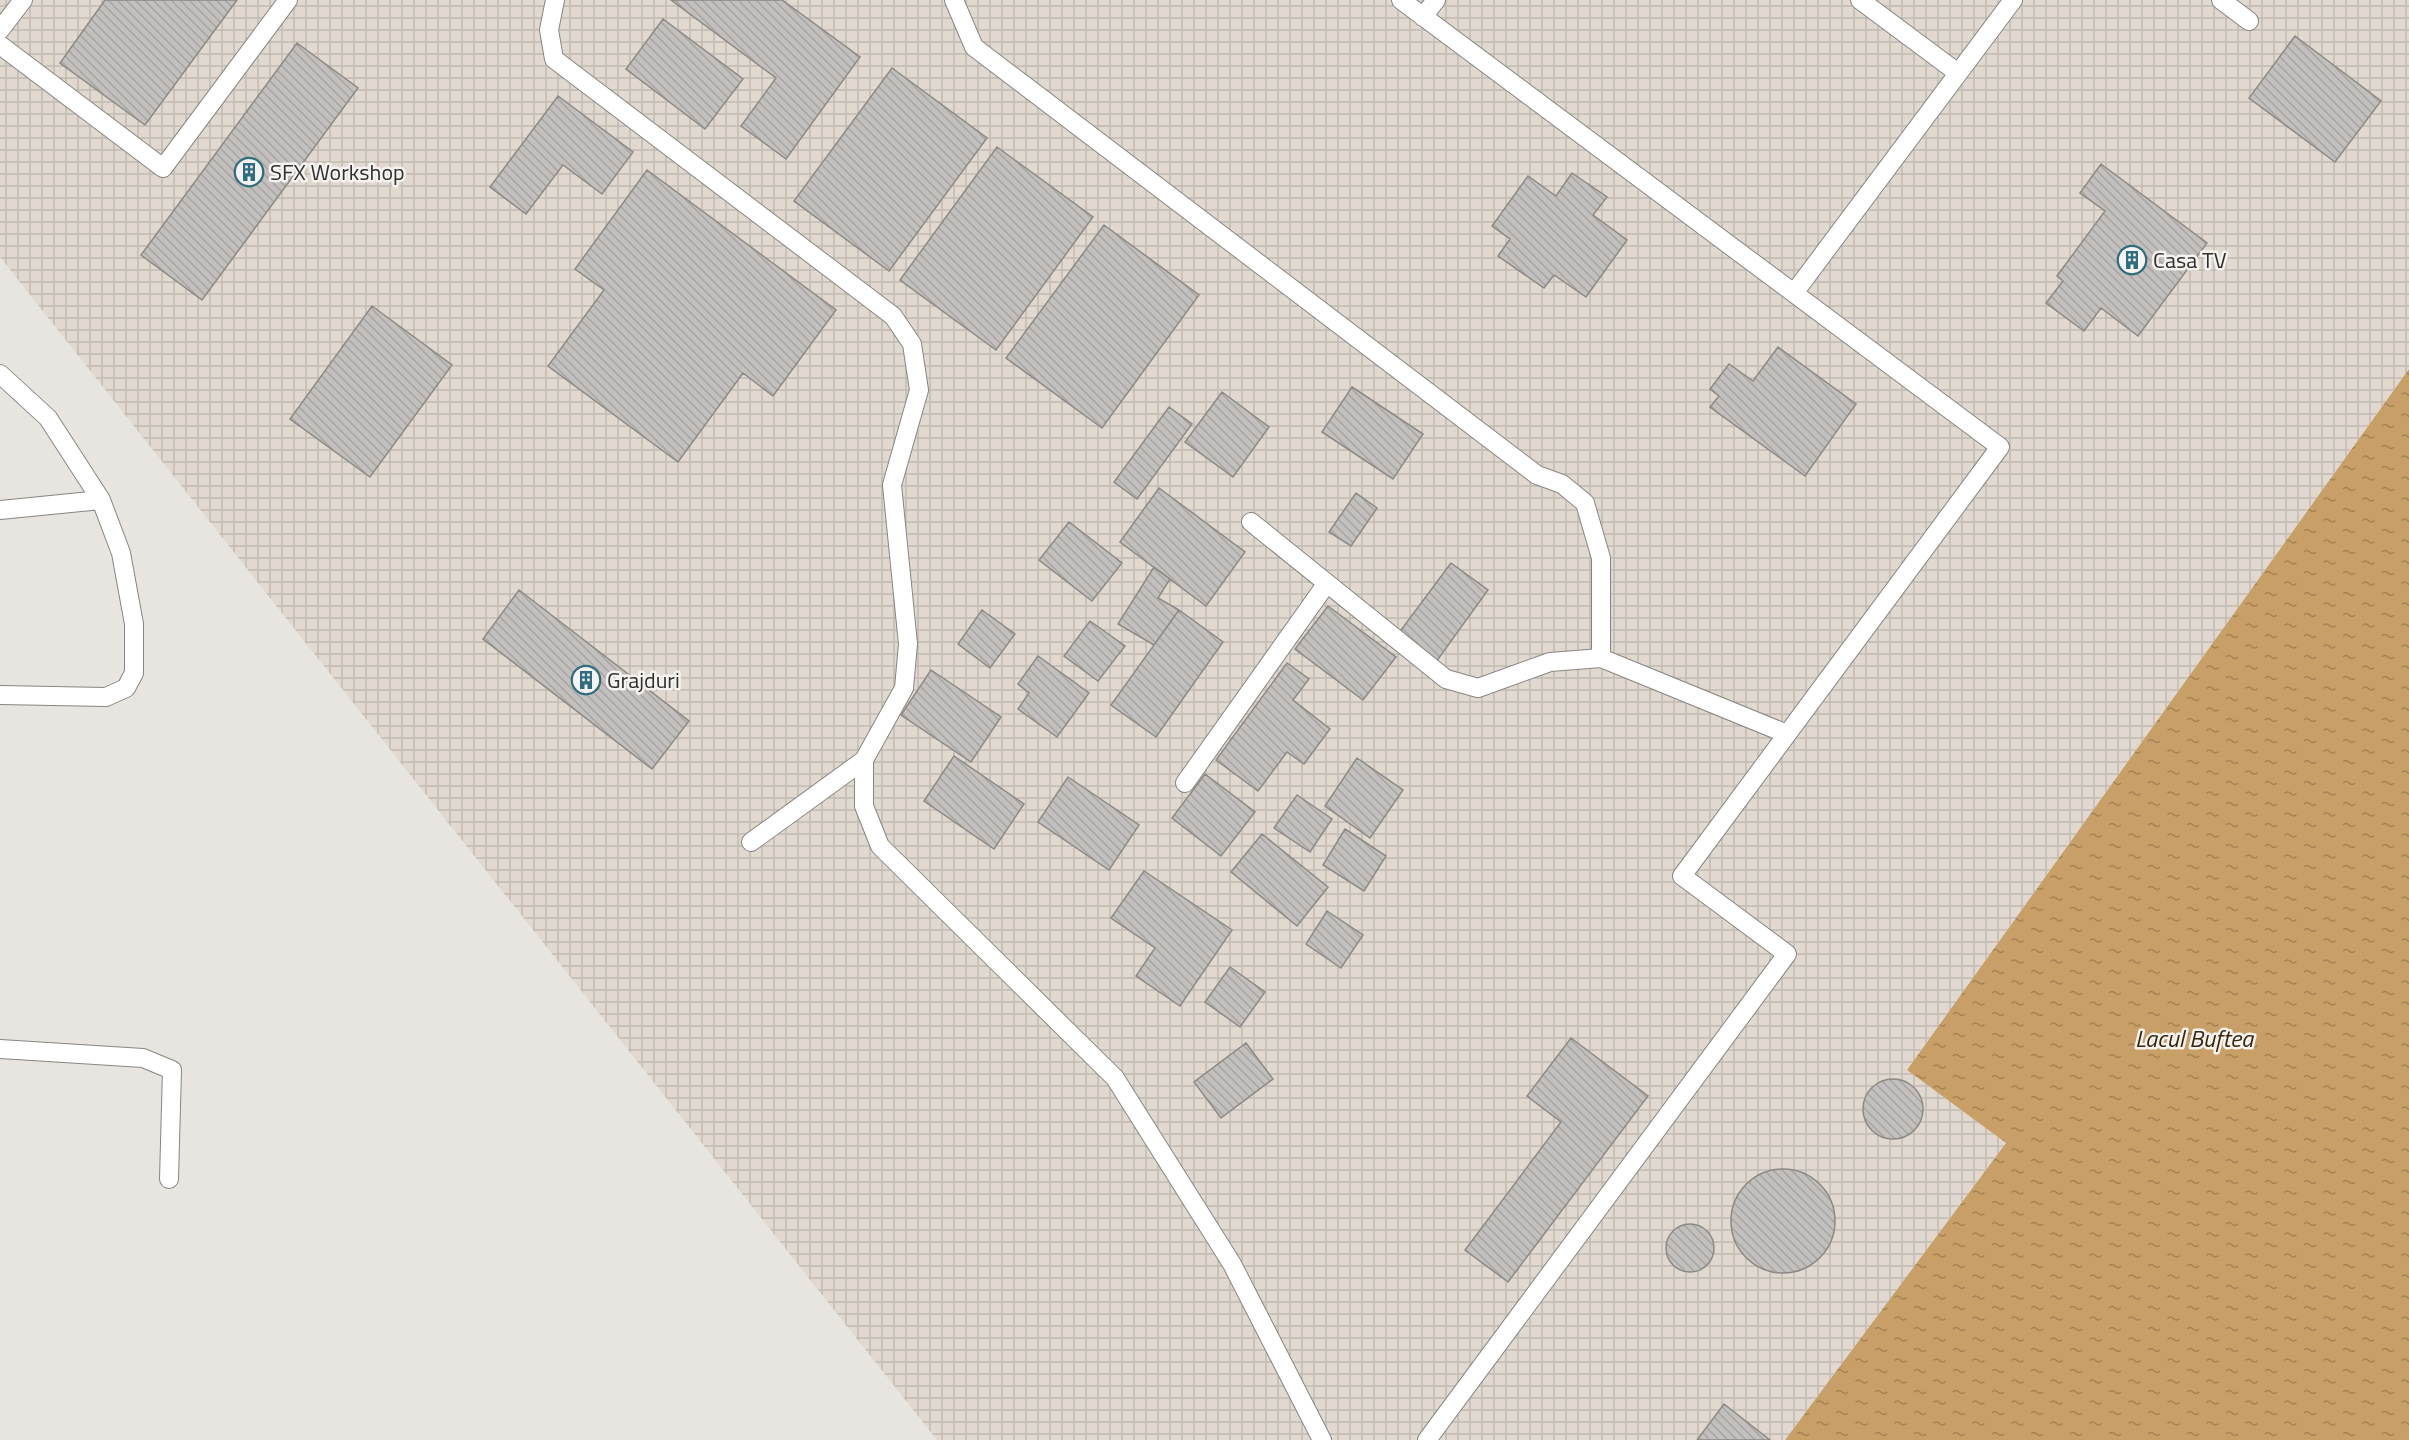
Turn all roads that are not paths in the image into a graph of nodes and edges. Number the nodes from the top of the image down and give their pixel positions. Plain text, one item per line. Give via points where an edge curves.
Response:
1 (22, 0) edge
2 (288, 0) edge
3 (555, 0) edge
4 (954, 0) edge
5 (1401, 0) edge
6 (1436, 0) edge
7 (1860, 0) edge
8 (2013, 0) edge
9 (2221, 0) edge
10 (1423, 17) junction
11 (2249, 21) dead end
12 (0, 30) edge
13 (0, 45) edge
14 (1958, 73) junction
15 (1794, 293) junction
16 (0, 374) edge
17 (101, 500) junction
18 (0, 510) edge
19 (1251, 522) dead end
20 (1327, 583) junction
21 (1601, 658) junction
22 (0, 695) edge
23 (1787, 734) junction
24 (864, 760) junction
25 (1185, 783) dead end
26 (750, 842) dead end
27 (0, 1049) edge
28 (169, 1179) dead end
29 (1322, 1440) edge
30 (1427, 1440) edge

1 - 12 lane
2 - 13 lane via 163,168
3 - 24 lane via 549,30 555,59 893,316 912,344 919,390 892,485 908,644 904,688
4 - 21 lane via 974,47 1537,475 1562,484 1585,503 1601,558
5 - 10 lane
6 - 10 lane
7 - 14 lane
8 - 14 lane
9 - 11 lane
10 - 15 lane
14 - 15 lane
15 - 23 lane via 2000,447
16 - 17 lane via 48,418
17 - 18 lane
17 - 22 lane via 121,554 134,624 134,673 126,688 106,697
19 - 20 lane
20 - 21 lane via 1446,680 1478,688 1550,662
20 - 25 lane
21 - 23 lane
23 - 30 lane via 1682,876 1787,954
24 - 26 lane
24 - 29 lane via 864,806 880,846 1115,1078 1232,1264
27 - 28 lane via 143,1058 172,1070

